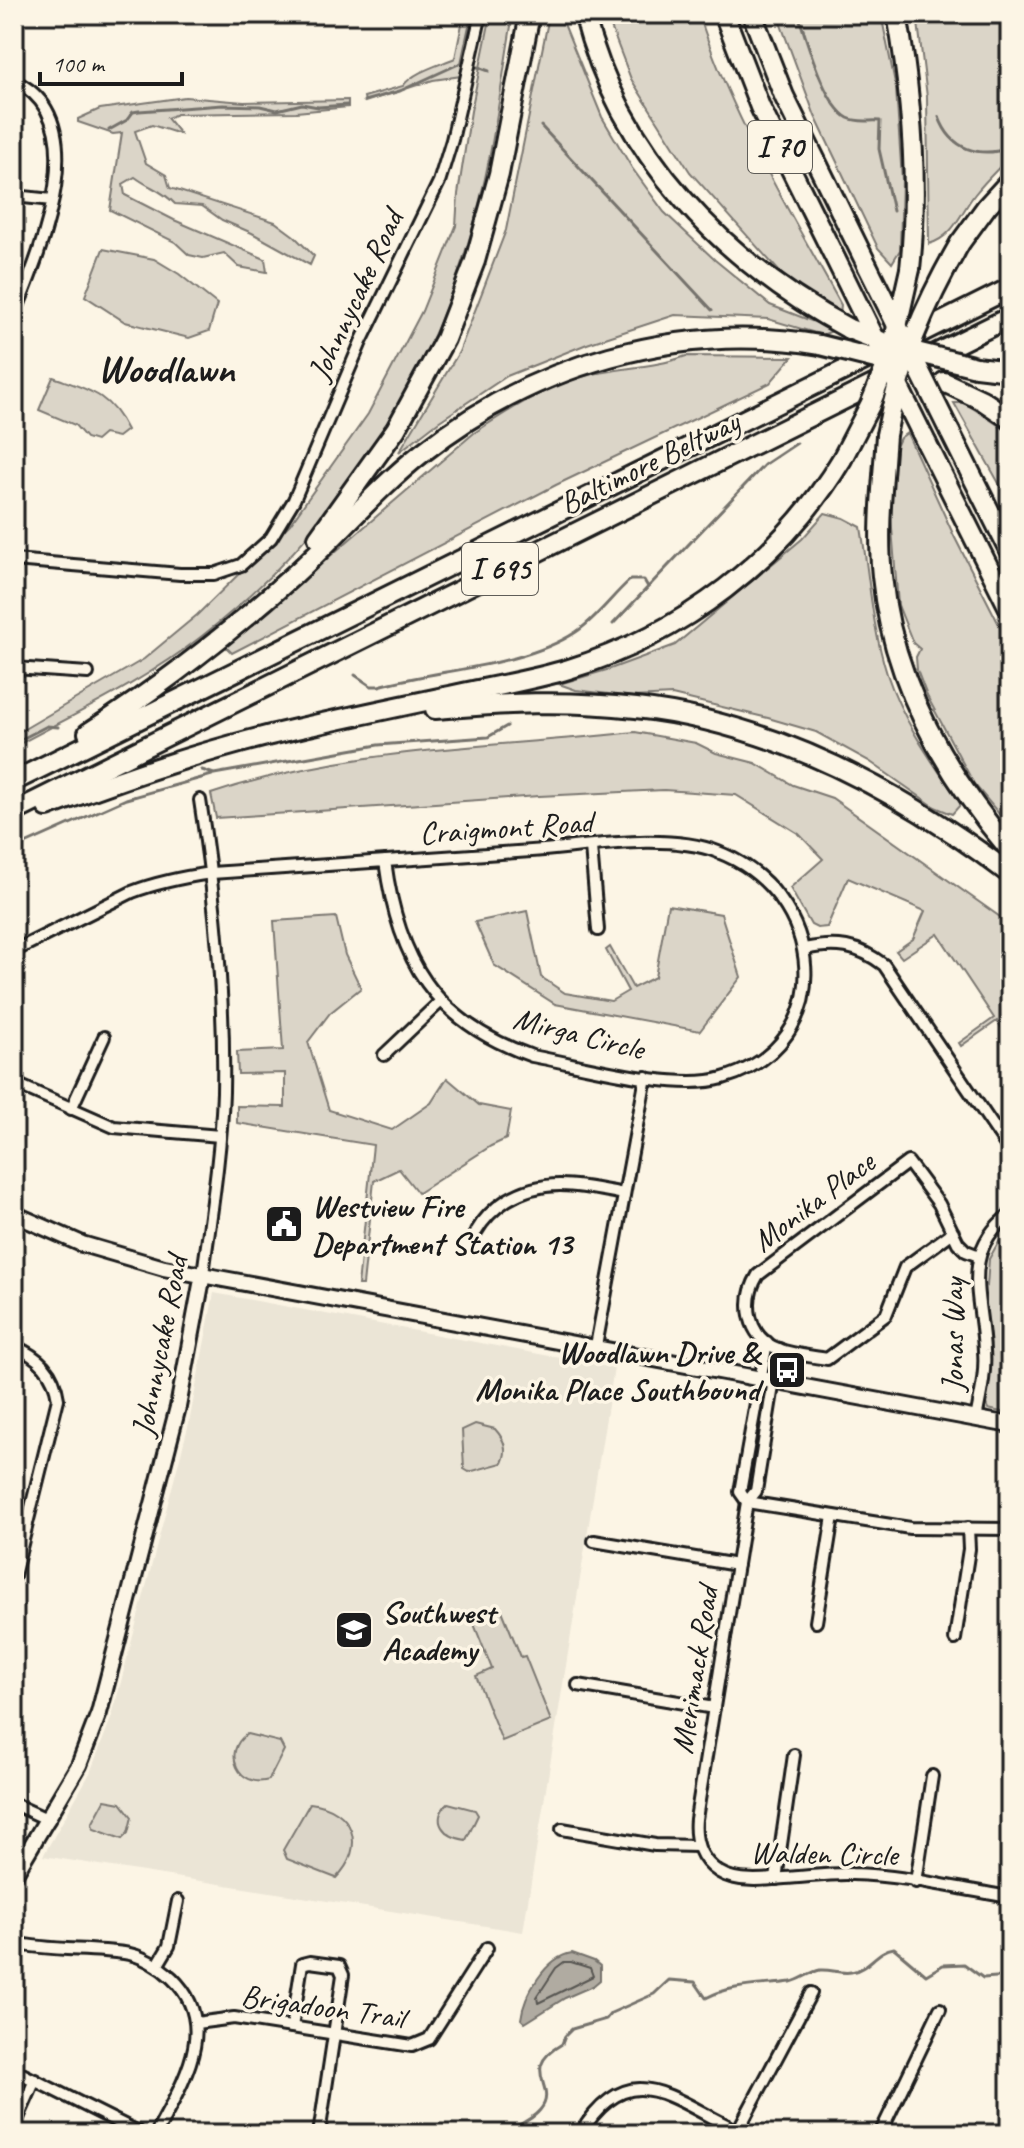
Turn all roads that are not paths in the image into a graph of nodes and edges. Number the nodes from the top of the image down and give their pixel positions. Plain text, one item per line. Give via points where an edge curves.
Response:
1 (481, 14) edge
2 (530, 14) edge
3 (584, 14) edge
4 (724, 14) edge
5 (752, 14) edge
6 (897, 14) edge
7 (14, 81) edge
8 (1010, 181) edge
9 (14, 196) edge
10 (52, 200) junction
11 (1010, 281) edge
12 (1010, 288) edge
13 (14, 316) edge
14 (1010, 319) edge
15 (906, 340) junction
16 (1010, 371) edge
17 (1010, 419) edge
18 (1010, 552) edge
19 (14, 560) edge
20 (256, 607) junction
21 (1010, 610) edge
22 (14, 668) edge
23 (88, 673) dead end
24 (348, 718) junction
25 (14, 780) edge
26 (200, 800) dead end
27 (14, 812) edge
28 (14, 819) edge
29 (591, 847) junction
30 (1010, 850) edge
31 (385, 861) junction
32 (211, 873) junction
33 (1010, 874) edge
34 (598, 930) dead end
35 (804, 949) junction
36 (14, 951) edge
37 (441, 1001) junction
38 (104, 1037) dead end
39 (384, 1055) dead end
40 (646, 1077) junction
41 (726, 1078) joint
42 (14, 1083) edge
43 (71, 1109) junction
44 (220, 1136) junction
45 (1010, 1151) edge
46 (624, 1194) junction
47 (14, 1214) edge
48 (1010, 1214) edge
49 (476, 1232) dead end
50 (953, 1232) junction
51 (979, 1256) junction
52 (203, 1274) junction
53 (14, 1346) edge
54 (596, 1346) junction
55 (773, 1346) junction
56 (767, 1379) junction
57 (976, 1419) junction
58 (1010, 1425) edge
59 (747, 1502) junction
60 (833, 1516) junction
61 (968, 1528) junction
62 (1010, 1529) edge
63 (594, 1541) dead end
64 (737, 1565) junction
65 (14, 1576) edge
66 (816, 1622) dead end
67 (955, 1639) dead end
68 (578, 1685) dead end
69 (714, 1708) junction
70 (794, 1755) dead end
71 (932, 1776) dead end
72 (14, 1804) edge
73 (49, 1820) junction
74 (562, 1829) dead end
75 (698, 1846) junction
76 (14, 1875) edge
77 (776, 1879) junction
78 (916, 1882) junction
79 (1010, 1897) edge
80 (178, 1901) dead end
81 (14, 1943) edge
82 (487, 1948) dead end
83 (157, 1966) junction
84 (811, 1993) dead end
85 (940, 2009) dead end
86 (196, 2023) junction
87 (292, 2027) junction
88 (336, 2034) junction
89 (14, 2070) edge
90 (35, 2080) junction
91 (14, 2127) edge
92 (740, 2133) edge
93 (142, 2134) edge
94 (156, 2134) edge
95 (319, 2134) edge
96 (580, 2134) edge
97 (880, 2134) edge

1 - 19 street, Johnnycake Road via 439,182 364,335 285,518 262,548 241,565 214,574
2 - 20 highway via 499,174 475,261 445,339 396,429 350,498
3 - 16 highway, bridge via 603,68 645,150 727,247 849,329 912,352
4 - 21 highway, I 70, bridge via 760,107
5 - 18 highway, I 70, bridge via 784,96
6 - 24 highway, bridge via 916,178 910,269 891,353 870,405 823,490 740,578 650,635 570,669
7 - 10 street via 32,92 55,135
8 - 30 highway, bridge via 960,243 905,354 886,435 881,502 882,578 908,682 948,766
9 - 10 street
10 - 13 street via 42,245
11 - 15 highway
12 - 15 highway, Baltimore Beltway / I 695
14 - 27 highway, Baltimore Beltway / I 695
15 - 25 highway, Baltimore Beltway / I 695
17 - 20 highway, bridge via 944,382 820,345 714,339 638,349 597,360 486,409 419,455
20 - 25 highway via 168,679
22 - 23 street
24 - 28 highway via 173,762
24 - 33 highway via 544,702 637,708 716,723 844,770 940,823
26 - 32 street, Johnnycake Road
29 - 31 street, Craigmont Road
29 - 34 street
29 - 35 street, Craigmont Road via 676,843 736,860 778,893
31 - 32 street, Craigmont Road
31 - 37 street, Mirga Circle via 402,941
32 - 36 street, Craigmont Road via 132,892
32 - 44 street, Johnnycake Road via 221,986
35 - 41 street, Craigmont Road via 805,982 797,1017 768,1054
35 - 45 street via 847,945 884,965
37 - 39 street
37 - 40 street, Mirga Circle via 511,1049
38 - 43 street
40 - 41 street, Mirga Circle via 694,1084
40 - 46 street
42 - 43 street
43 - 44 street via 128,1129
44 - 52 street, Johnnycake Road
46 - 49 street via 568,1184 539,1186 499,1205
46 - 54 street
47 - 52 main road via 122,1257
48 - 51 street, Jonas Way via 988,1235
50 - 51 street, Monika Place via 962,1248
50 - 55 street via 905,1267 886,1315 827,1359
50 - 55 street, Monika Place via 908,1162 758,1275 749,1313 753,1327
51 - 57 street, Jonas Way via 976,1275 985,1353
52 - 54 main road
52 - 73 main road, Johnnycake Road via 171,1436 99,1713 90,1742
53 - 65 street via 47,1368 58,1399
54 - 56 main road
55 - 56 street, Merimack Road
56 - 57 main road
56 - 59 street, Merimack Road via 756,1491
57 - 58 main road
59 - 60 street
59 - 64 street, Merimack Road
60 - 61 street via 910,1528
60 - 66 street
61 - 62 street
61 - 67 street
63 - 64 street
64 - 69 street, Merimack Road
68 - 69 street
69 - 75 street, Merimack Road via 695,1826
70 - 77 street
71 - 78 street
72 - 73 street
73 - 76 main road, Johnnycake Road
74 - 75 street via 655,1845
75 - 77 street, Walden Circle via 724,1874
77 - 78 street, Walden Circle via 853,1874
78 - 79 street, Walden Circle
80 - 83 street via 169,1946
81 - 83 street via 127,1953
82 - 88 street, Brigadoon Trail via 424,2043 412,2046
83 - 86 street via 184,1992
84 - 92 street
85 - 97 street
86 - 87 street, Brigadoon Trail via 234,2018
86 - 94 street via 188,2071
87 - 88 street, Brigadoon Trail
87 - 88 street via 302,1964 336,1965 343,1975
88 - 95 street
89 - 90 street
90 - 91 street
90 - 93 street
92 - 96 street via 665,2095 638,2088 612,2096

